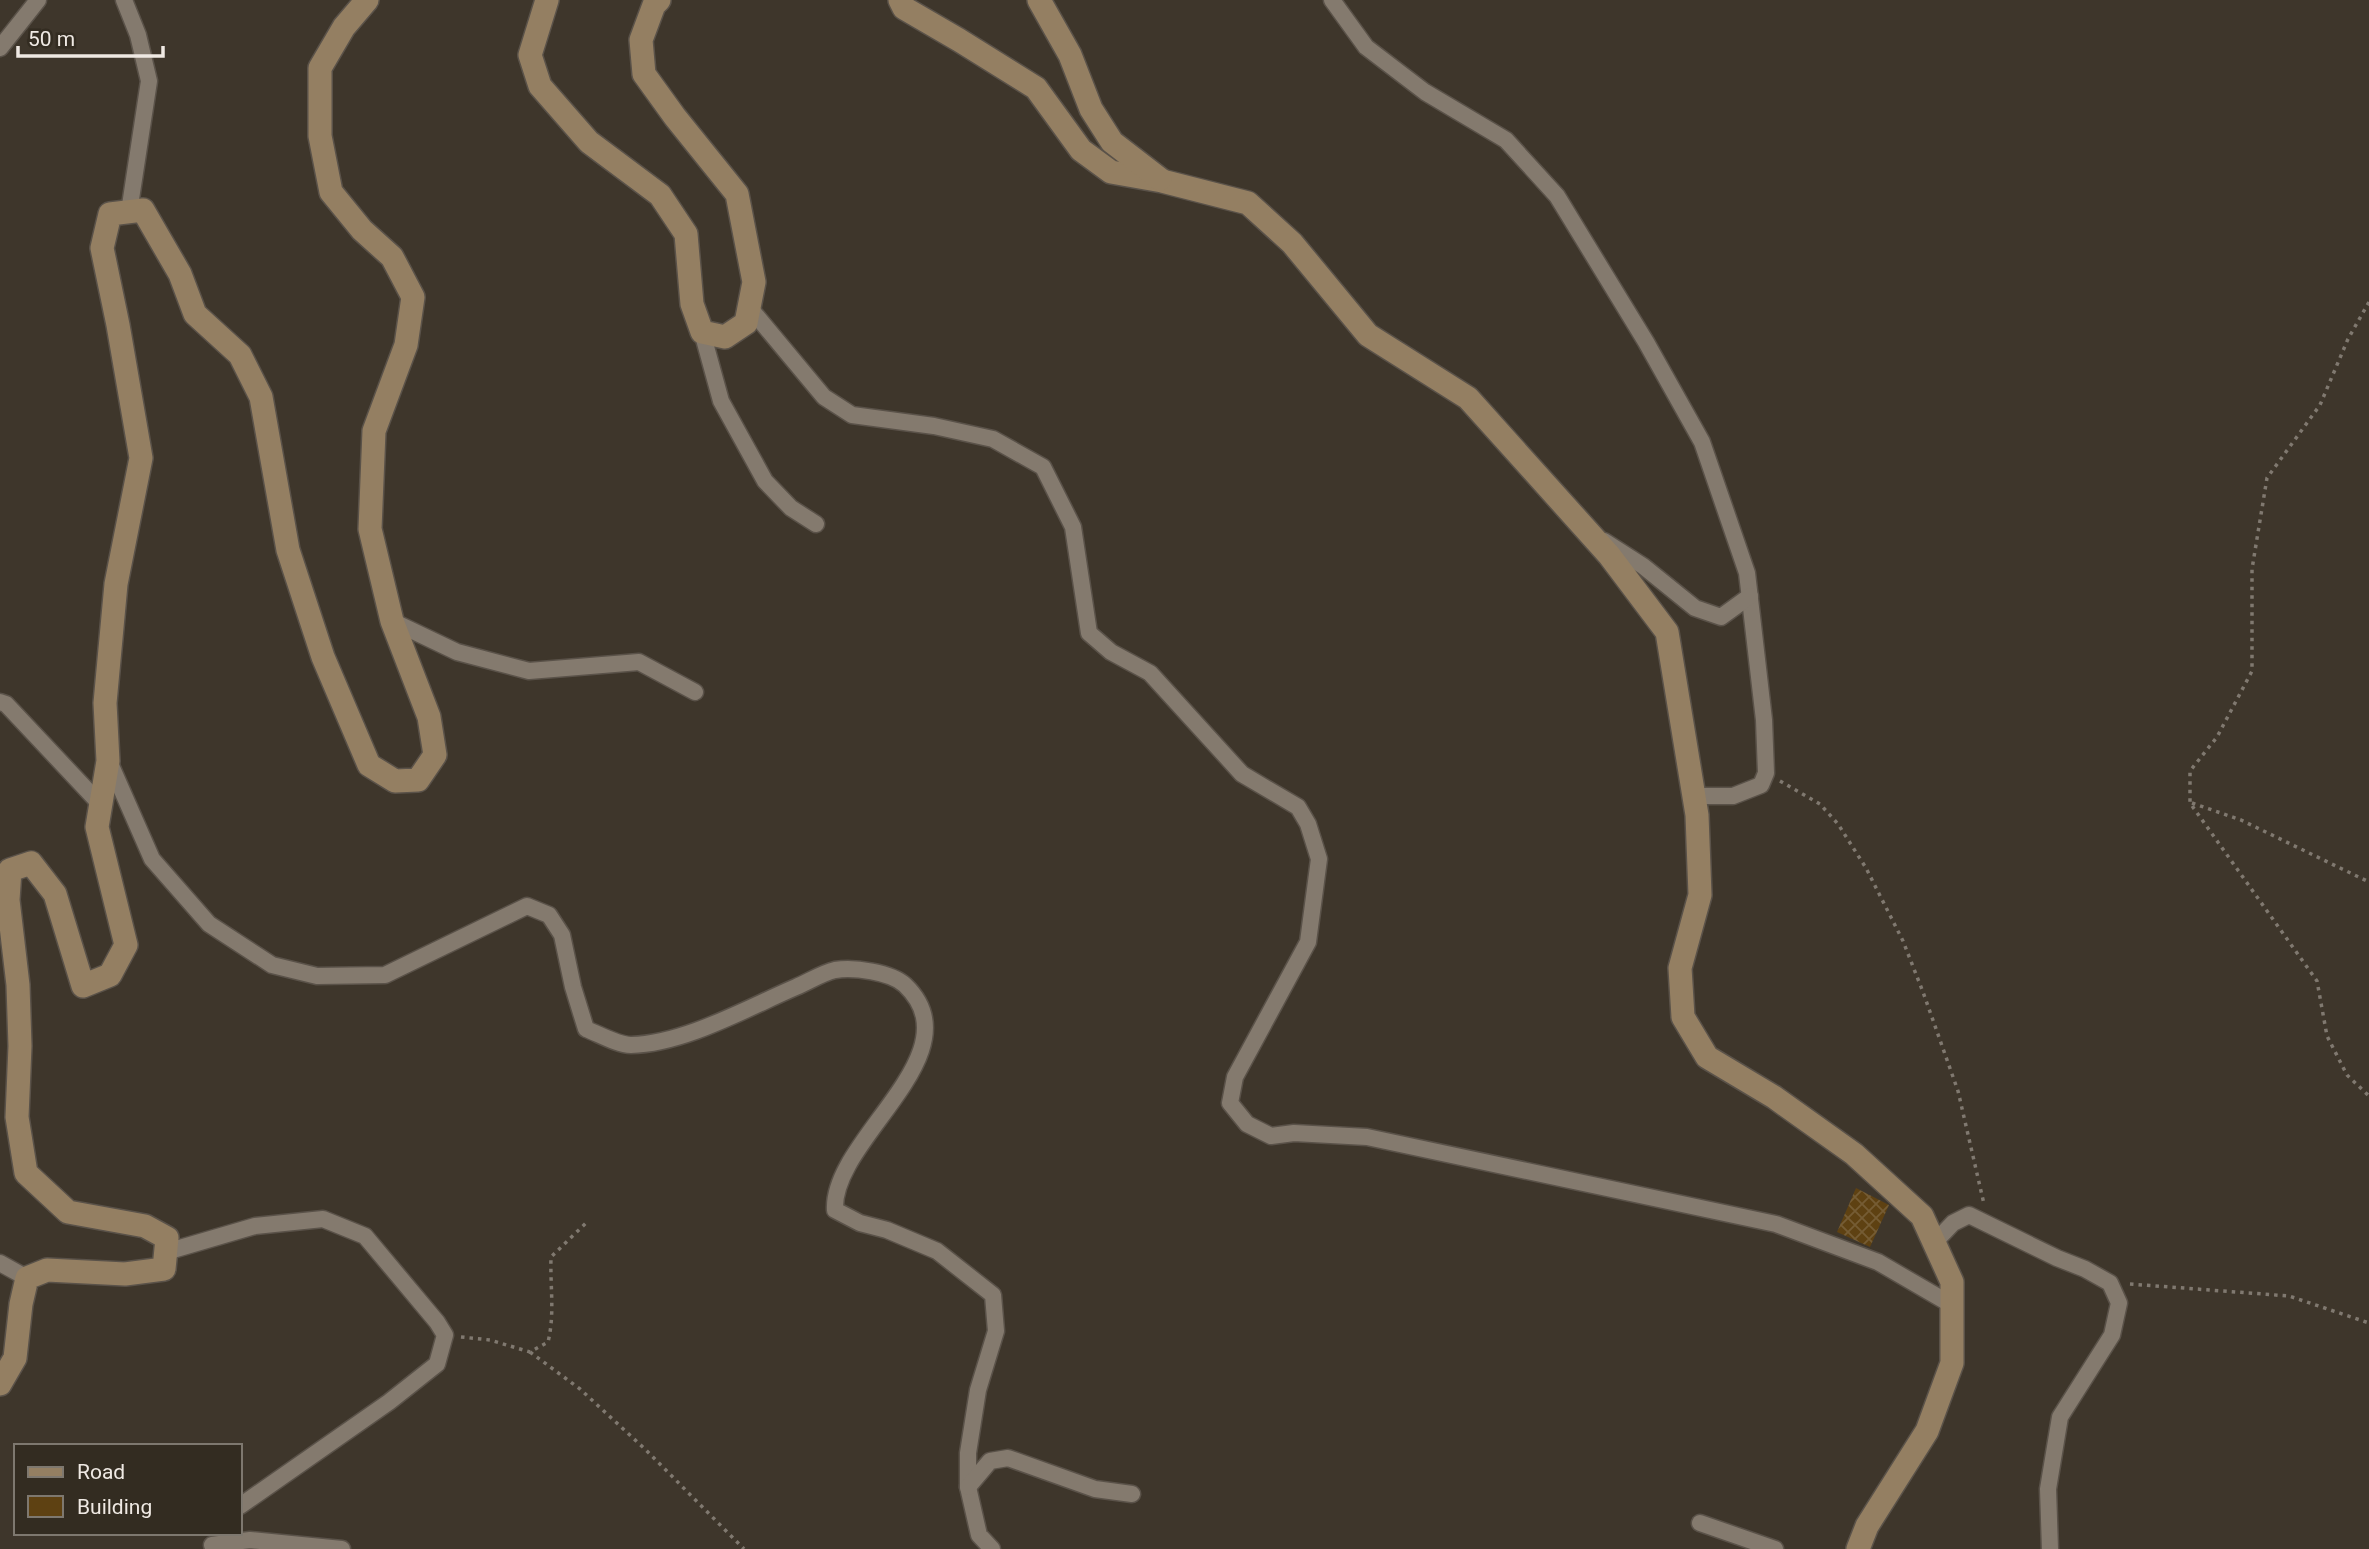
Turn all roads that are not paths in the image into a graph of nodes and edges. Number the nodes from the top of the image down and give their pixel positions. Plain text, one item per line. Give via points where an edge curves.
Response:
1 (38, 0) edge
2 (124, 0) edge
3 (367, 0) edge
4 (547, 0) edge
5 (659, 0) edge
6 (900, 0) edge
7 (1039, 0) edge
8 (1332, 0) edge
9 (0, 48) edge
10 (1162, 181) junction
11 (129, 212) junction
12 (749, 307) junction
13 (702, 332) junction
14 (816, 524) dead end
15 (1587, 530) junction
16 (1750, 596) junction
17 (392, 621) junction
18 (695, 692) dead end
19 (0, 702) edge
20 (108, 761) junction
21 (1694, 796) junction
22 (101, 805) junction
23 (1934, 1243) junction
24 (166, 1252) junction
25 (0, 1263) edge
26 (27, 1278) junction
27 (1952, 1305) junction
28 (0, 1384) edge
29 (968, 1487) junction
30 (1132, 1494) dead end
31 (242, 1505) edge
32 (1700, 1523) dead end
33 (212, 1542) edge
34 (342, 1549) edge
35 (992, 1549) edge
36 (1775, 1549) edge
37 (1858, 1549) edge
38 (2050, 1549) edge

1 - 9 street
2 - 11 street via 149,82
3 - 17 street via 344,27 320,68 320,136 331,192 392,257 413,297 407,345 374,430 370,529
4 - 13 street via 530,55 540,86 589,142 660,195 686,234 692,304
5 - 12 street via 641,40 644,74 737,194 754,282
6 - 10 street via 904,8 1035,88 1081,150 1111,172
7 - 10 street via 1070,55 1091,109 1112,142
8 - 16 street via 1366,47 1425,92 1506,139 1557,196 1702,442 1747,573
10 - 15 street via 1248,202 1292,243 1368,335 1468,398
11 - 17 street via 143,210 180,274 195,314 240,355 261,397 288,551 323,657 369,765 395,781 418,780 435,755 429,717
11 - 20 street via 110,214 102,248 141,457 116,584 105,703
12 - 13 street via 746,323 725,337
12 - 27 street via 824,397 852,415 934,425 993,439 1043,467 1073,527 1088,634 1150,673 1242,774 1298,807 1319,859 1308,942 1235,1077 1230,1103 1247,1124 1271,1136 1367,1137 1776,1224 1878,1262
13 - 14 street via 721,401 765,481 791,508
15 - 16 street via 1643,566 1695,608 1721,617
15 - 21 street via 1667,632
16 - 21 street via 1766,773 1762,785 1733,796
17 - 18 street via 457,652 529,671 639,662
19 - 22 street
20 - 22 street
20 - 29 street via 152,859 209,924 272,965 317,976 385,975 527,906 549,915 562,935 586,1029 629,1045 678,1038 835,970 881,972 904,984 920,1002 926,1029 916,1067 851,1161 835,1196 835,1210 937,1251 993,1295 996,1331 978,1390
21 - 23 street via 1700,895 1680,968 1683,1017 1707,1057 1774,1097 1854,1154 1922,1216
22 - 24 street via 97,827 125,945 110,975 83,986 55,894 31,863 10,870 8,900 20,1046 17,1117 26,1173 68,1212 145,1226 167,1238
23 - 27 street via 1952,1282
23 - 38 street via 1953,1223 1969,1215 2110,1283 2119,1303 2112,1335 2060,1417 2048,1489
24 - 26 street via 164,1269 125,1274 47,1270
24 - 31 street via 255,1226 323,1219 365,1236 444,1335 437,1364
25 - 26 street
26 - 28 street via 15,1358
27 - 37 street via 1952,1363 1927,1432 1867,1526
29 - 30 street via 990,1461 1008,1458 1095,1489
29 - 35 street via 979,1535
32 - 36 street
33 - 34 street via 250,1540

